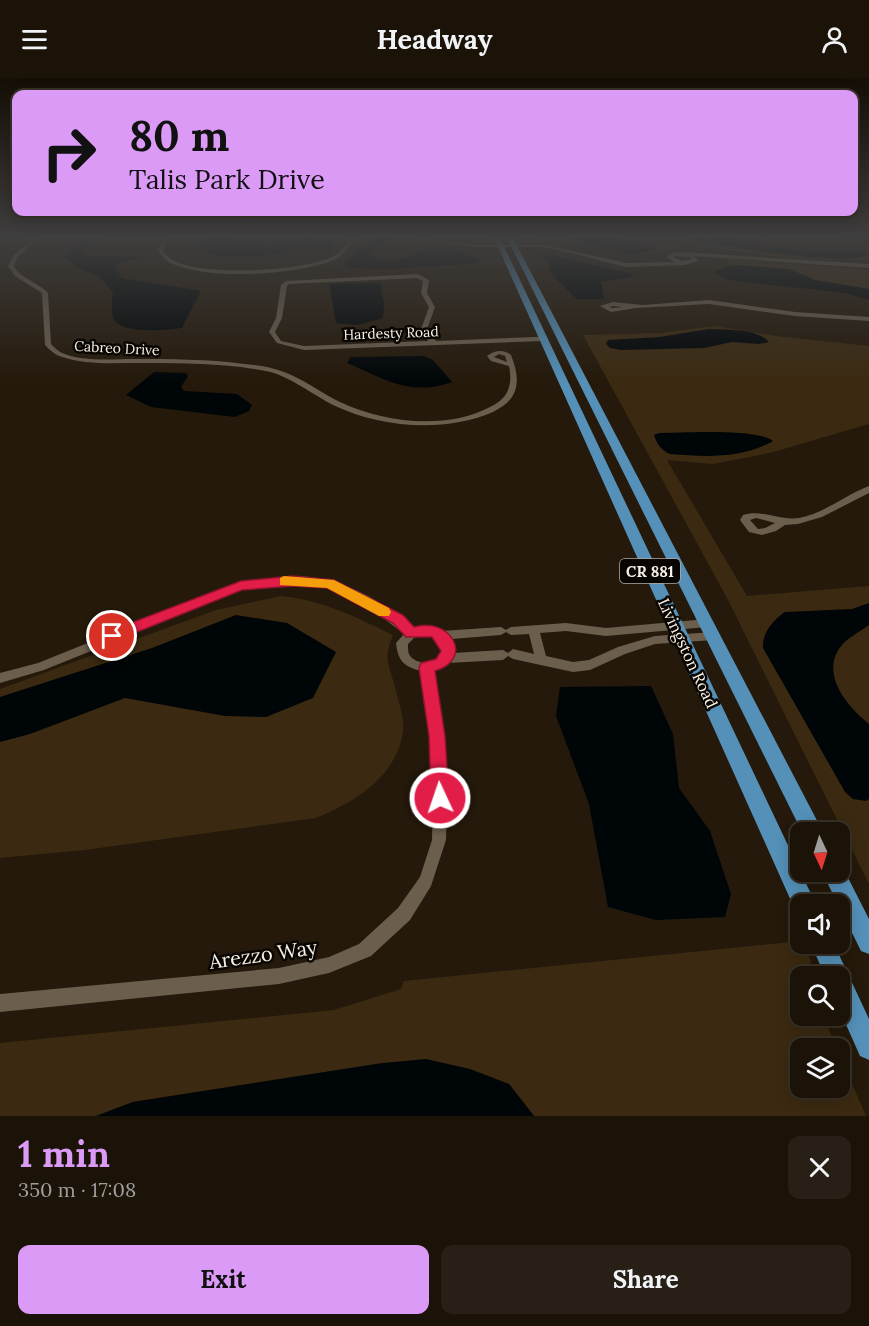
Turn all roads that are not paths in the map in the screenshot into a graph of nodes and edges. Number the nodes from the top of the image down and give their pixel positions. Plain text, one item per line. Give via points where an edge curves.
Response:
1 (39, 286) edge
2 (284, 286) edge
3 (425, 286) edge
4 (523, 286) edge
5 (529, 286) edge
6 (634, 307) dead end
7 (869, 319) edge
8 (542, 336) junction
9 (436, 343) junction
10 (512, 364) dead end
11 (869, 489) edge
12 (783, 522) dead end
13 (534, 630) junction
14 (710, 630) junction
15 (678, 632) junction
16 (411, 633) junction
17 (442, 635) junction
18 (446, 658) junction
19 (541, 660) junction
20 (427, 668) junction
21 (0, 678) edge
22 (808, 822) edge
23 (838, 882) edge
24 (799, 894) edge
25 (865, 935) edge
26 (0, 1003) edge
27 (850, 1006) edge
28 (869, 1047) edge

1 - 10 street, Cabreo Drive via 45,293 47,340 53,350 66,357 266,369 359,412 414,422 447,422 492,410 505,402 516,386
2 - 9 street, Hardesty Road via 279,318 272,332 279,342 304,348
3 - 9 street, Hardesty Road via 432,314 424,326 430,340
4 - 8 main road, Livingston Road / CR 881
5 - 14 main road, Livingston Road / CR 881
6 - 7 street via 709,302
8 - 9 street, Hardesty Road
8 - 15 main road, Livingston Road / CR 881
11 - 12 street via 810,518
13 - 15 street via 566,627 606,632
13 - 17 street
13 - 19 street
14 - 15 street
14 - 22 main road, Livingston Road / CR 881
15 - 19 street via 634,645 590,666 573,667
15 - 24 main road, Livingston Road / CR 881
16 - 17 street via 423,630
16 - 20 street via 402,643 402,655 412,665
16 - 21 street via 398,619 329,583 268,582 241,586 40,667
17 - 18 street via 449,646
18 - 19 street via 508,655
18 - 20 street
20 - 26 street, Arezzo Way via 437,736 439,840 426,881 404,914 365,950 329,965 279,976
23 - 25 main road
27 - 28 main road

